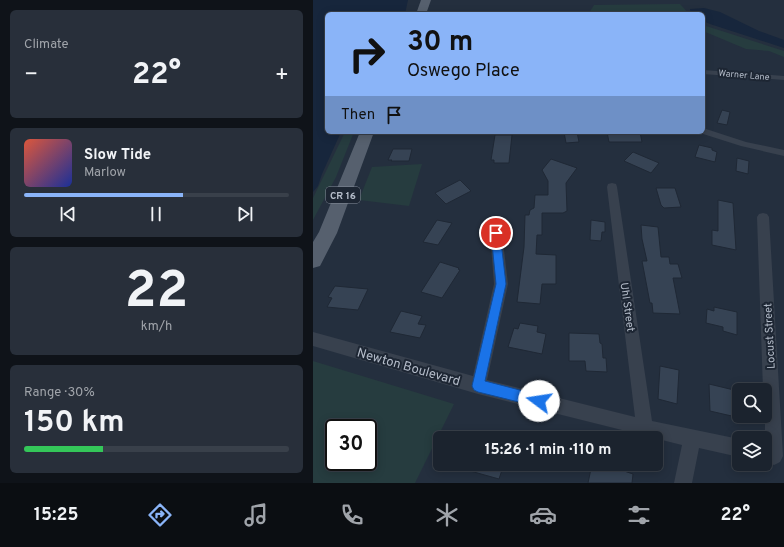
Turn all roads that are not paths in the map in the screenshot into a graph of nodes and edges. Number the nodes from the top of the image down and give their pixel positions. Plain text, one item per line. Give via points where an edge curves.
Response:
1 (427, 0) edge
2 (422, 12) edge
3 (705, 72) edge
4 (784, 78) edge
5 (705, 132) edge
6 (366, 134) edge
7 (784, 153) edge
8 (611, 187) dead end
9 (763, 217) dead end
10 (496, 233) dead end
11 (313, 260) edge
12 (313, 339) edge
13 (478, 386) junction
14 (645, 427) junction
15 (692, 439) junction
16 (732, 447) edge
17 (774, 456) edge
18 (683, 483) edge

1 - 2 main road
3 - 4 street, Warner Lane
5 - 7 street
6 - 11 main road, CR 16 via 328,233
8 - 14 street, Uhl Street
9 - 17 street, Locust Street
10 - 13 street via 501,284
12 - 13 street, Newton Boulevard
13 - 14 street, Newton Boulevard
14 - 15 street, Newton Boulevard
15 - 16 street, Newton Boulevard
15 - 18 street

